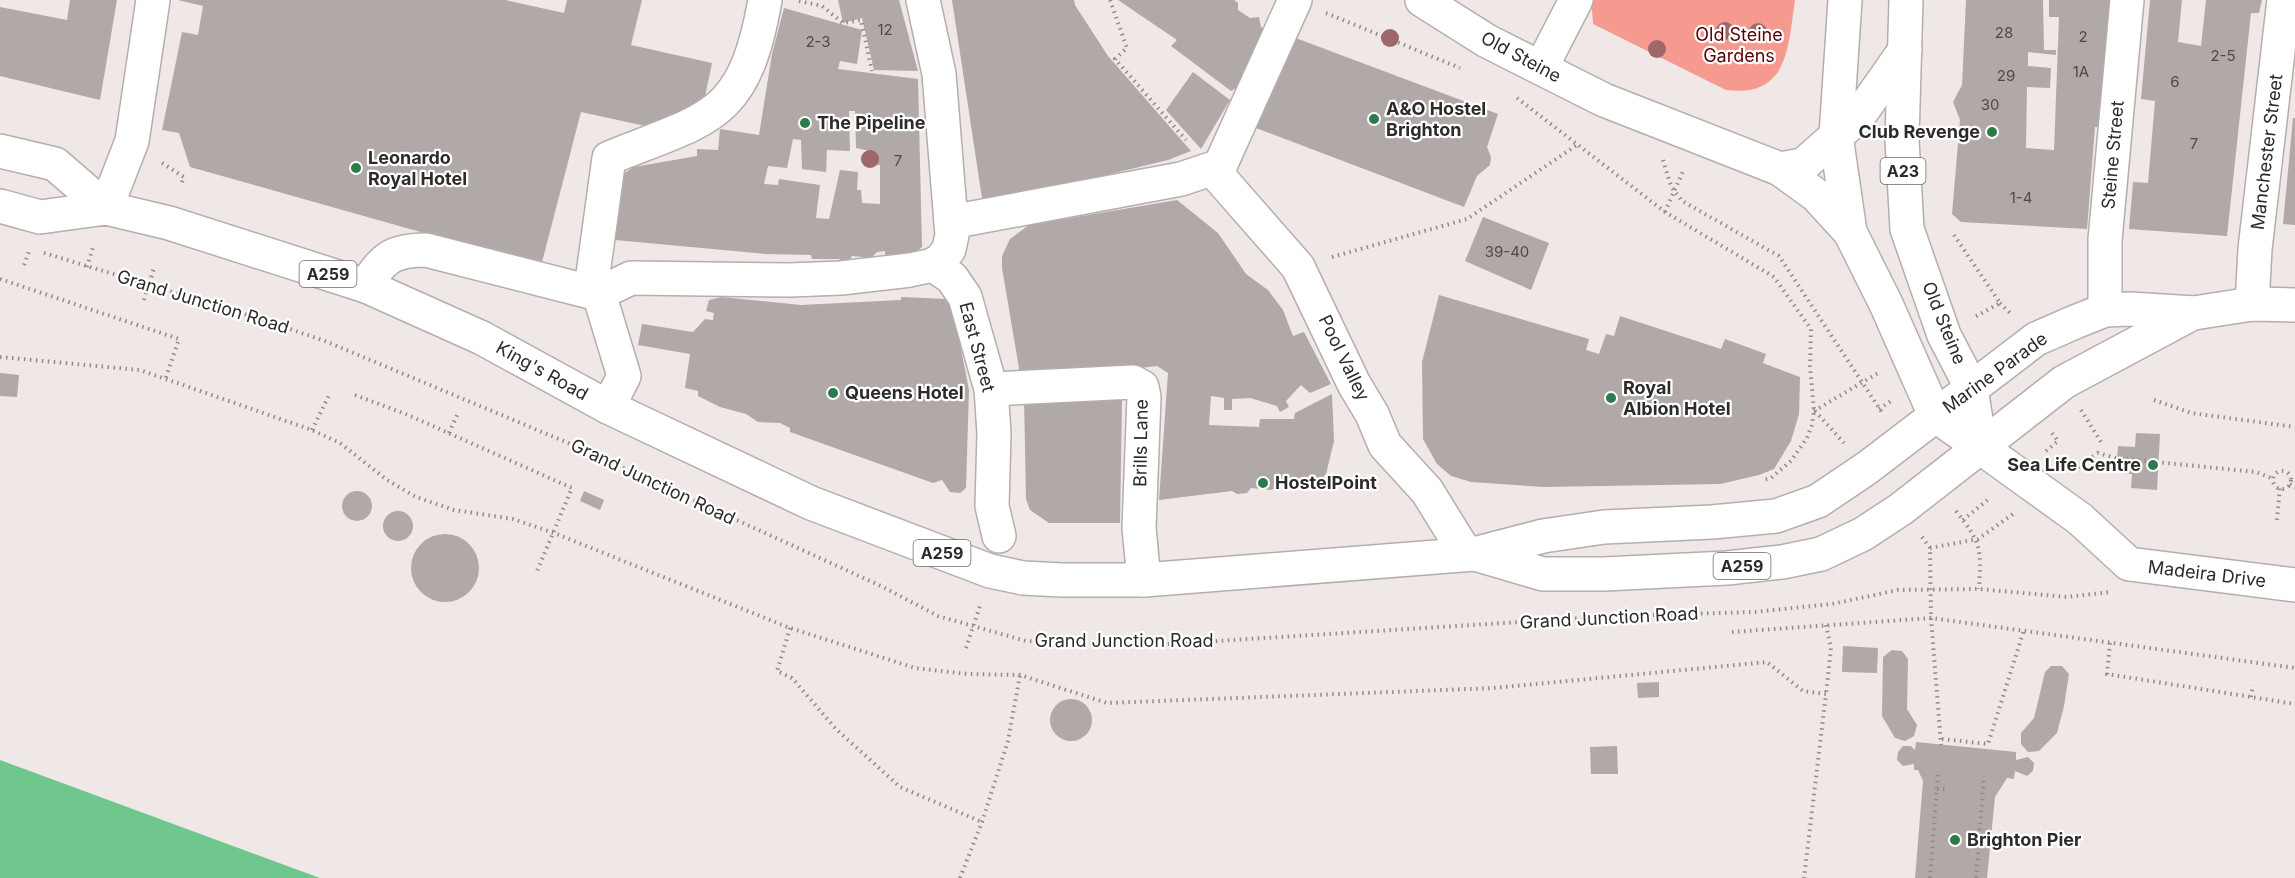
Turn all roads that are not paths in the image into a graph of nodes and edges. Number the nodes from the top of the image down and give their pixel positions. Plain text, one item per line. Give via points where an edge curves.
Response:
1 (153, 0) edge
2 (765, 0) edge
3 (923, 0) edge
4 (1422, 0) edge
5 (1576, 0) edge
6 (1845, 0) edge
7 (1906, 0) edge
8 (2127, 0) edge
9 (2284, 0) edge
10 (1307, 5) edge
11 (1905, 50) junction
12 (2287, 57) edge
13 (1541, 68) junction
14 (1836, 136) junction
15 (0, 151) edge
16 (1220, 166) junction
17 (1780, 170) junction
18 (1171, 201) dead end
19 (0, 206) edge
20 (106, 208) junction
21 (951, 222) junction
22 (1850, 232) junction
23 (933, 265) junction
24 (366, 286) junction
25 (598, 294) junction
26 (2252, 304) junction
27 (2295, 305) edge
28 (2105, 310) junction
29 (2194, 313) junction
30 (1971, 387) junction
31 (991, 389) junction
32 (608, 407) junction
33 (1935, 415) junction
34 (1980, 447) junction
35 (999, 536) dead end
36 (1470, 554) junction
37 (1144, 580) junction
38 (2295, 585) edge

1 - 20 main road via 132,141
2 - 25 main road, King's Road via 754,54 745,75 718,110 702,121 609,158 594,252 593,274
3 - 21 main road via 939,74
4 - 13 main road, Old Steine via 1487,41
5 - 13 main road
6 - 14 main road, Old Steine
7 - 11 main road, Old Steine / A23
8 - 28 main road, Steine Street via 2105,240
9 - 12 main road, Manchester Street
10 - 16 main road
11 - 14 main road via 1858,117
11 - 30 main road, Old Steine / A23 via 1902,140 1907,229 1944,335
12 - 26 main road, Manchester Street via 2255,249
13 - 17 main road, Old Steine via 1604,100
14 - 17 main road via 1803,165
14 - 22 main road, Old Steine
15 - 20 main road, King's Road / A259 via 55,164
16 - 18 main road
16 - 21 main road via 1181,179
16 - 36 main road, Pool Valley via 1220,178 1298,267 1385,445 1427,491
17 - 22 main road, Old Steine via 1816,195
19 - 20 main road, King's Road / A259 via 40,217
20 - 24 main road, King's Road / A259 via 169,223
21 - 23 main road via 949,249
22 - 33 main road, Old Steine
23 - 25 main road via 841,278 631,278
23 - 31 main road, East Street via 952,278 965,297
24 - 25 main road via 380,263 405,250 426,250
24 - 32 main road, King's Road / A259 via 482,338
25 - 32 main road, King's Road via 624,376
26 - 27 main road, Marine Parade / A259
26 - 29 main road, Marine Parade / A259
28 - 29 main road, Marine Parade / A259
28 - 30 main road, Marine Parade / A259 via 2036,339
29 - 34 main road, Marine Parade / A259 via 2064,382
30 - 33 main road, Marine Parade / A259
30 - 34 main road, Old Steine / A23
31 - 35 main road, East Street via 992,506
31 - 37 main road, Brills Lane via 1133,382 1142,387 1139,528
32 - 37 main road, A259 via 811,503 990,571 1023,578
33 - 34 main road
33 - 36 main road, A259 via 1818,501 1776,516 1604,527 1542,536
34 - 36 main road, A259 via 1863,534 1821,554 1782,562 1543,574
34 - 38 main road, Madeira Drive via 2080,519 2129,564
36 - 37 main road, A259

